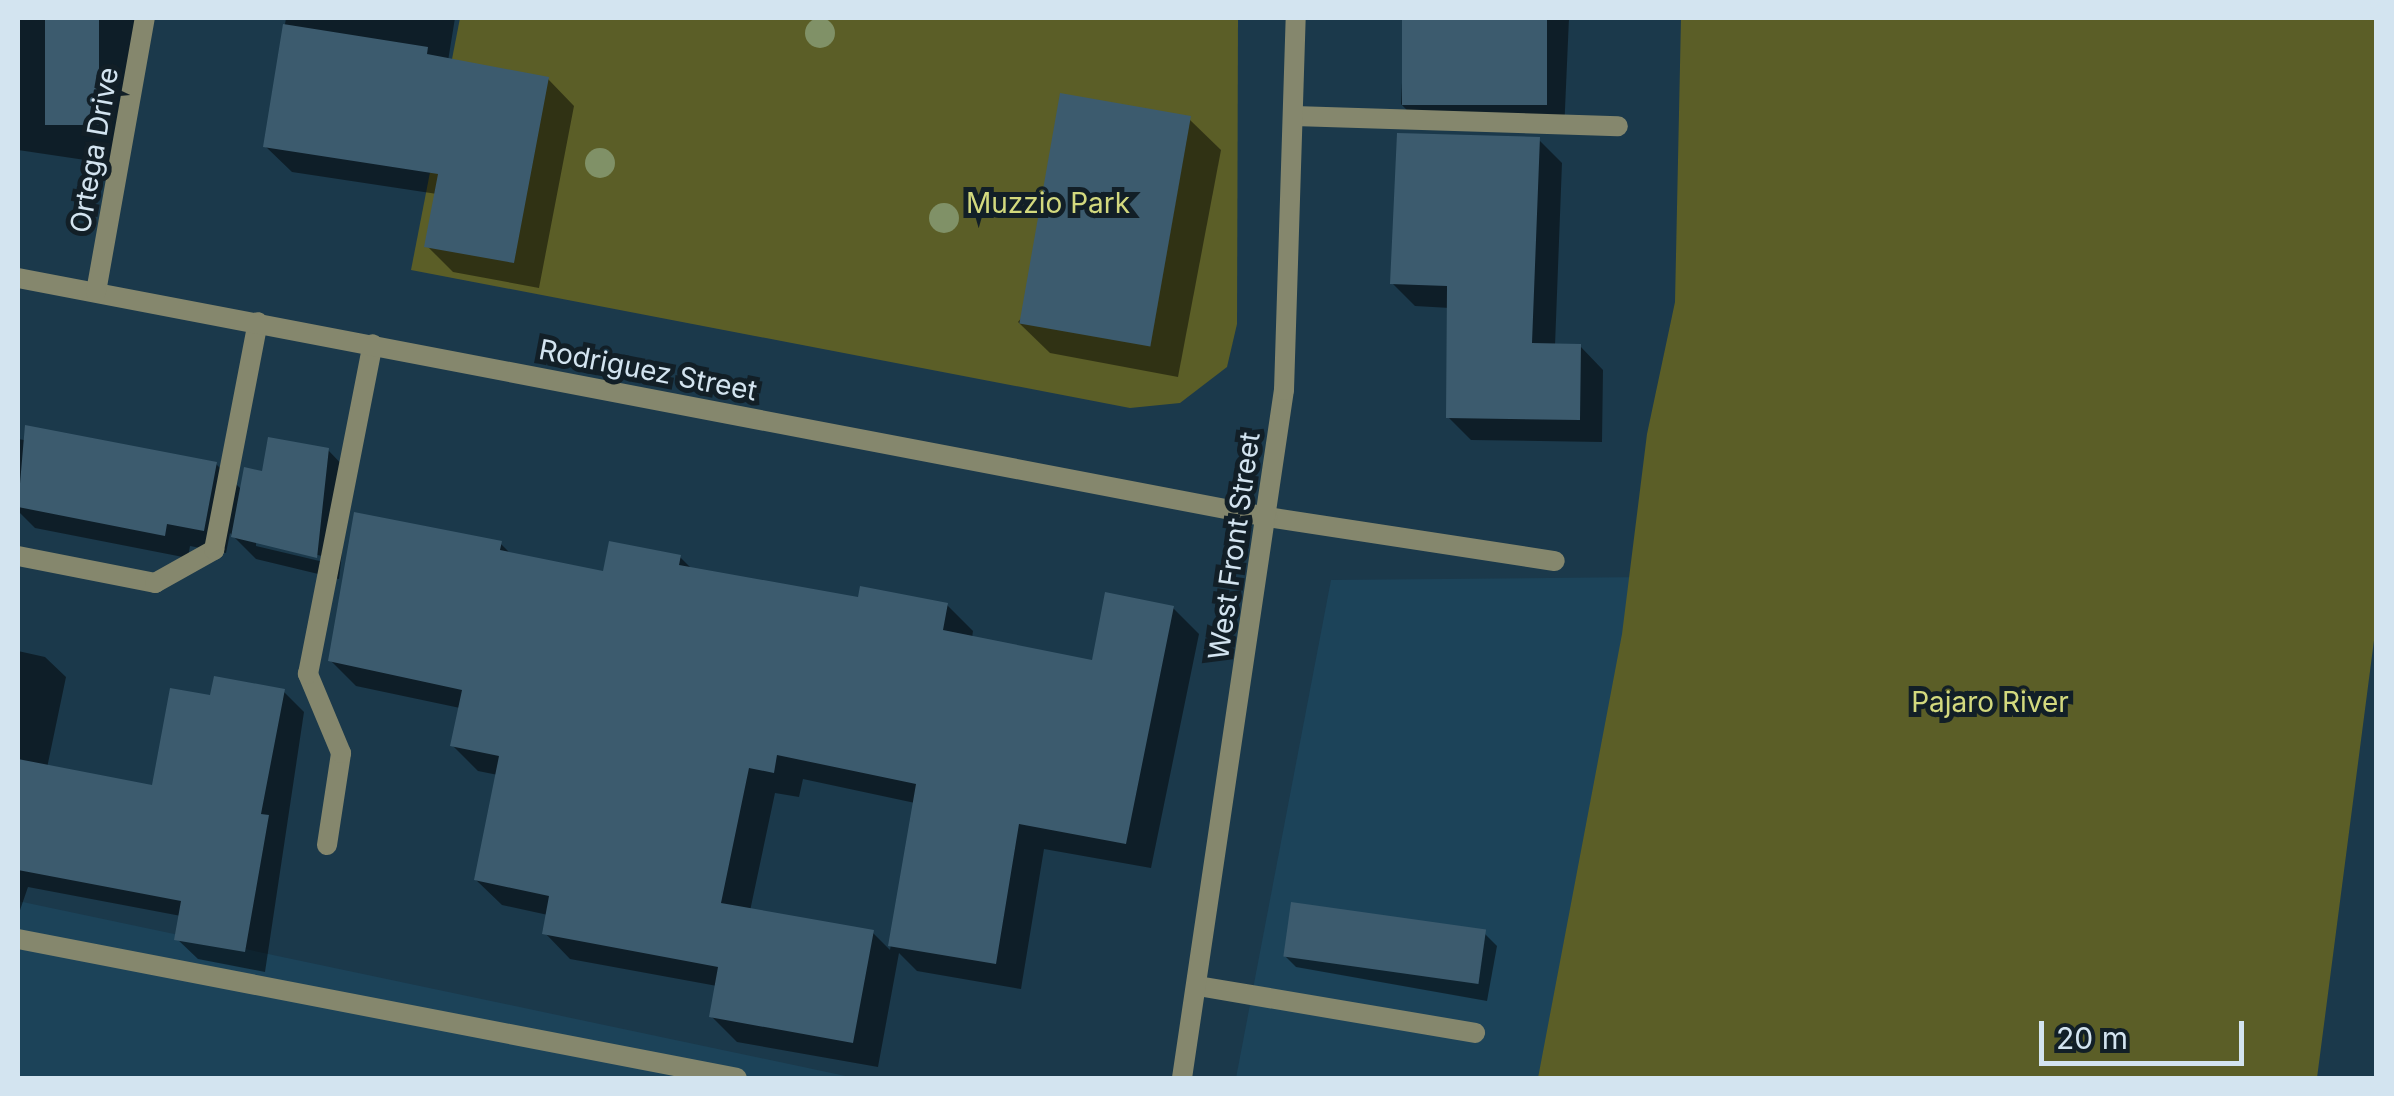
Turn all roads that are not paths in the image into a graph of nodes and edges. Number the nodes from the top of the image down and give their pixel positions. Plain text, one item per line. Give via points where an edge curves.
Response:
1 (145, 18) edge
2 (1296, 18) edge
3 (1294, 116) junction
4 (1618, 126) dead end
5 (18, 278) edge
6 (96, 292) junction
7 (258, 322) junction
8 (373, 344) junction
9 (1267, 517) junction
10 (18, 556) edge
11 (1555, 561) dead end
12 (327, 844) dead end
13 (18, 939) edge
14 (1198, 986) junction
15 (1475, 1032) dead end
16 (737, 1078) edge
17 (1182, 1078) edge

1 - 6 street, Ortega Drive
2 - 3 street, West Front Street
3 - 4 street
3 - 9 street, West Front Street via 1284,390
5 - 6 street, Rodriguez Street
6 - 7 street, Rodriguez Street
7 - 8 street, Rodriguez Street
7 - 10 street via 214,550 155,582
8 - 9 street, Rodriguez Street
8 - 12 street via 308,674 342,753
9 - 11 street, Rodriguez Street
9 - 14 street, West Front Street
13 - 16 street
14 - 15 street
14 - 17 street, West Front Street

